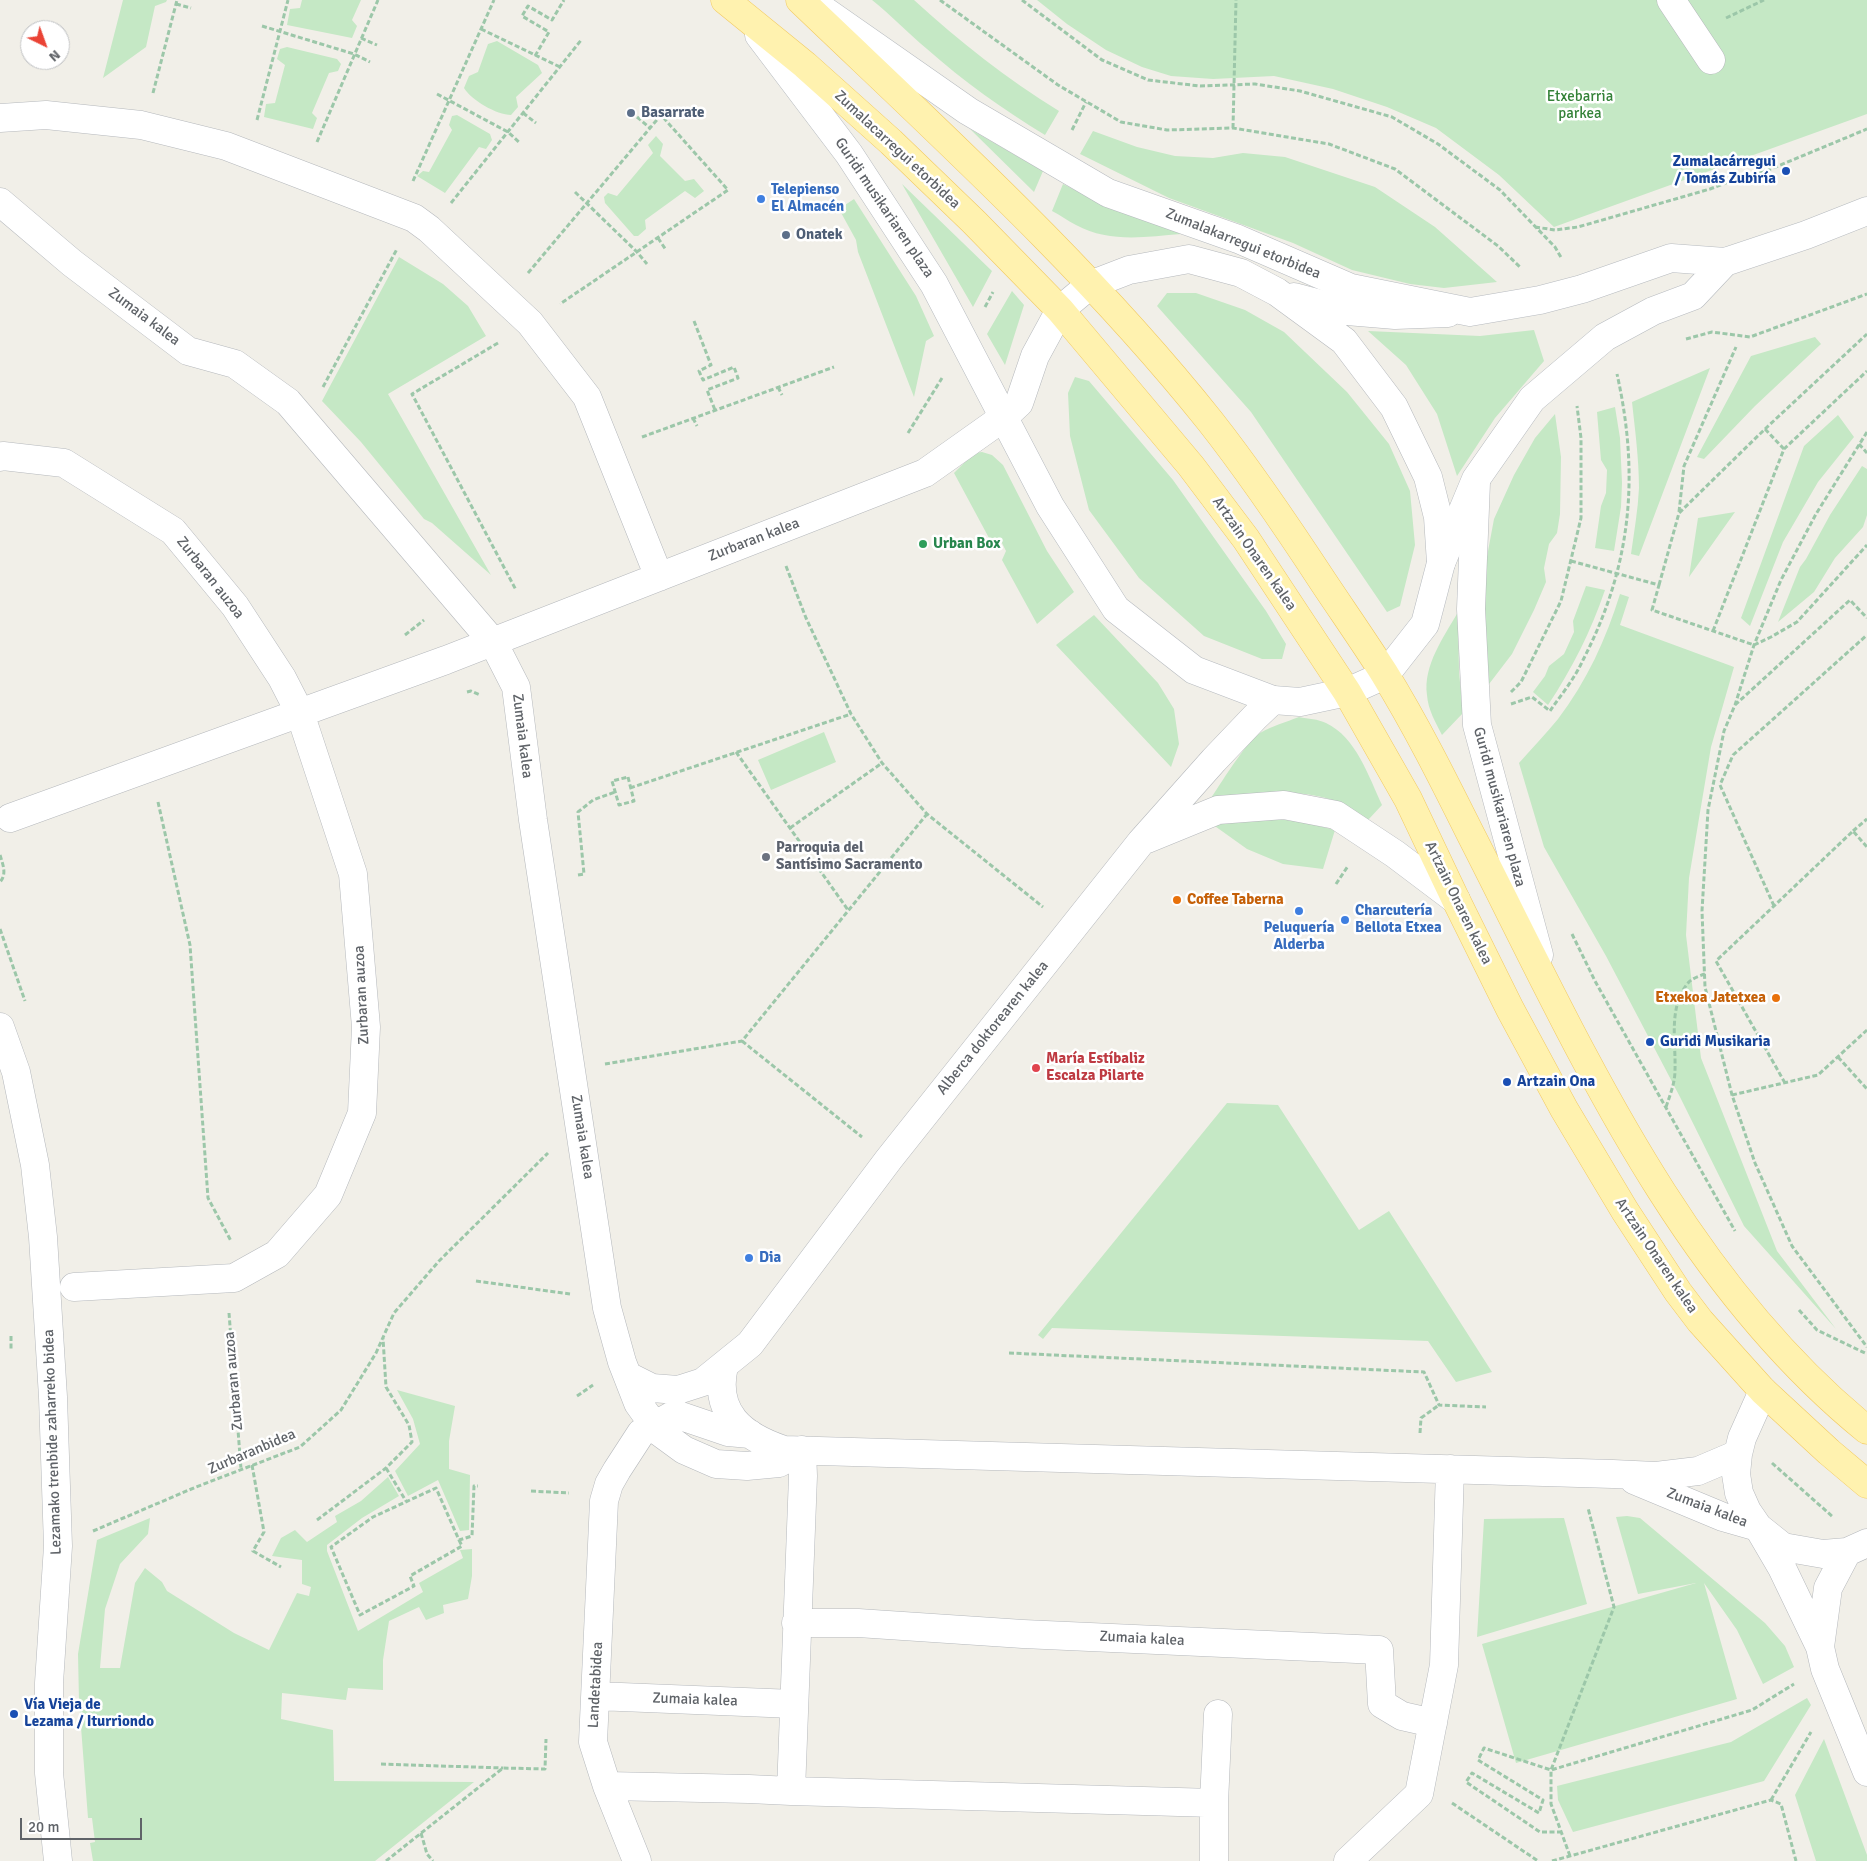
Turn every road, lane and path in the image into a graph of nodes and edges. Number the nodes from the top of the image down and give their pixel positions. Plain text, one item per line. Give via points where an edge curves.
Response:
1 (288, 0) edge
2 (378, 0) edge
3 (494, 0) edge
4 (564, 0) edge
5 (800, 0) edge
6 (808, 0) edge
7 (940, 0) edge
8 (1236, 0) edge
9 (1671, 0) edge
10 (176, 2) edge
11 (734, 7) edge
12 (191, 8) dead end
13 (262, 26) dead end
14 (481, 29) junction
15 (280, 31) junction
16 (361, 38) junction
17 (582, 39) dead end
18 (377, 45) dead end
19 (354, 54) junction
20 (534, 56) junction
21 (1711, 60) dead end
22 (370, 62) dead end
23 (560, 68) junction
24 (153, 94) dead end
25 (437, 94) dead end
26 (449, 100) junction
27 (1086, 102) junction
28 (523, 113) junction
29 (637, 117) dead end
30 (0, 118) edge
31 (536, 123) dead end
32 (650, 128) junction
33 (1234, 128) junction
34 (254, 129) dead end
35 (1867, 129) edge
36 (508, 132) junction
37 (1069, 136) dead end
38 (316, 143) dead end
39 (520, 143) dead end
40 (411, 187) dead end
41 (575, 192) dead end
42 (0, 202) edge
43 (450, 204) dead end
44 (588, 204) junction
45 (1867, 212) edge
46 (1535, 227) dead end
47 (658, 238) junction
48 (666, 250) dead end
49 (395, 252) dead end
50 (637, 252) junction
51 (1725, 262) junction
52 (647, 264) dead end
53 (1522, 269) dead end
54 (526, 276) dead end
55 (1090, 285) junction
56 (996, 288) dead end
57 (1276, 292) junction
58 (1867, 294) edge
59 (570, 297) dead end
60 (1060, 310) junction
61 (1470, 312) junction
62 (981, 314) dead end
63 (694, 321) dead end
64 (530, 324) junction
65 (1867, 334) edge
66 (1680, 341) dead end
67 (1736, 347) dead end
68 (834, 367) dead end
69 (1867, 371) edge
70 (943, 378) dead end
71 (778, 387) junction
72 (782, 395) dead end
73 (1576, 400) dead end
74 (715, 410) junction
75 (1004, 417) junction
76 (693, 418) junction
77 (305, 420) junction
78 (697, 426) dead end
79 (1765, 429) junction
80 (908, 432) dead end
81 (1867, 432) edge
82 (638, 438) dead end
83 (1860, 444) junction
84 (1784, 449) junction
85 (1867, 452) edge
86 (0, 457) edge
87 (1476, 479) junction
88 (1679, 513) junction
89 (1867, 545) edge
90 (1571, 561) junction
91 (1441, 563) junction
92 (785, 564) dead end
93 (660, 577) junction
94 (1659, 585) junction
95 (516, 590) dead end
96 (1867, 618) edge
97 (1713, 631) junction
98 (1867, 635) edge
99 (494, 642) junction
100 (1754, 645) junction
101 (1385, 675) junction
102 (1347, 692) junction
103 (1273, 700) junction
104 (1735, 705) junction
105 (300, 713) junction
106 (851, 714) junction
107 (1477, 725) junction
108 (736, 752) junction
109 (882, 763) junction
110 (150, 767) junction
111 (630, 788) junction
112 (615, 792) junction
113 (593, 800) dead end
114 (927, 814) junction
115 (10, 818) dead end
116 (1867, 819) edge
117 (790, 828) junction
118 (1853, 832) junction
119 (1141, 842) junction
120 (1867, 847) edge
121 (0, 855) edge
122 (0, 882) edge
123 (1456, 900) junction
124 (1774, 906) junction
125 (848, 910) junction
126 (1048, 910) dead end
127 (1570, 930) dead end
128 (1705, 974) junction
129 (1546, 981) junction
130 (0, 1027) edge
131 (1867, 1030) edge
132 (742, 1041) junction
133 (1838, 1057) junction
134 (624, 1061) dead end
135 (1785, 1083) junction
136 (1867, 1089) edge
137 (1732, 1095) junction
138 (1666, 1108) junction
139 (867, 1141) dead end
140 (554, 1146) dead end
141 (1740, 1237) dead end
142 (247, 1272) junction
143 (476, 1281) dead end
144 (74, 1287) dead end
145 (571, 1294) dead end
146 (1798, 1309) dead end
147 (383, 1337) junction
148 (1867, 1347) edge
149 (1009, 1353) dead end
150 (1867, 1354) edge
151 (724, 1366) junction
152 (628, 1376) junction
153 (1763, 1390) junction
154 (1438, 1405) junction
155 (1486, 1407) dead end
156 (654, 1426) junction
157 (1867, 1430) edge
158 (750, 1434) junction
159 (1420, 1438) dead end
160 (802, 1450) junction
161 (1738, 1454) junction
162 (1766, 1458) dead end
163 (252, 1465) junction
164 (386, 1468) junction
165 (241, 1469) junction
166 (1450, 1469) junction
167 (1613, 1474) junction
168 (1867, 1484) edge
169 (478, 1486) dead end
170 (531, 1491) dead end
171 (574, 1493) dead end
172 (406, 1501) junction
173 (604, 1501) joint
174 (1588, 1505) dead end
175 (317, 1520) dead end
176 (1838, 1521) dead end
177 (1758, 1527) junction
178 (86, 1534) dead end
179 (459, 1540) junction
180 (1857, 1548) edge
181 (281, 1567) dead end
182 (796, 1624) junction
183 (1820, 1648) junction
184 (1797, 1682) dead end
185 (596, 1696) junction
186 (794, 1704) junction
187 (1218, 1714) dead end
188 (1434, 1723) junction
189 (1815, 1724) dead end
190 (546, 1739) dead end
191 (380, 1764) dead end
192 (504, 1768) junction
193 (1551, 1770) junction
194 (1867, 1772) edge
195 (607, 1786) junction
196 (791, 1791) junction
197 (1771, 1800) junction
198 (1449, 1801) dead end
199 (1214, 1803) junction
200 (1542, 1803) junction
201 (1551, 1804) junction
202 (1562, 1832) junction
203 (421, 1833) junction
204 (1570, 1856) junction
205 (1558, 1860) edge
206 (58, 1861) edge
207 (386, 1861) edge
208 (433, 1861) edge
209 (637, 1861) edge
210 (1214, 1861) edge
211 (1348, 1861) edge
212 (1538, 1861) edge
213 (1552, 1861) edge
214 (1796, 1861) edge

1 - 15 path
2 - 16 path
3 - 14 path
4 - 20 path via 552,20 528,6 522,16 549,32
5 - 55 main road via 980,173
6 - 61 street, Zumalakarregui etorbidea via 968,111 1108,193 1238,239 1351,288
7 - 27 path
8 - 33 path
9 - 21 street
10 - 12 path
10 - 24 path
11 - 60 main road, Zumalacarregui etorbidea via 891,142
11 - 75 street, Guridi musikariaren plaza via 850,154 934,284
13 - 15 path
14 - 20 path
14 - 26 path
15 - 19 path
15 - 34 path
16 - 18 path
16 - 19 path
17 - 23 path
19 - 22 path
19 - 38 path
20 - 23 path
23 - 28 path
25 - 26 path
26 - 36 path
26 - 40 path
27 - 33 path via 1121,122 1167,130
27 - 37 path
28 - 31 path
28 - 36 path
29 - 32 path
30 - 64 street via 46,115 141,125 226,146 414,218
32 - 44 path
32 - 47 path via 662,115 728,190
33 - 53 path via 1329,144 1395,169 1498,246
35 - 46 path via 1766,171 1731,180 1710,190 1578,227 1555,230
36 - 39 path
36 - 43 path
41 - 44 path
42 - 77 street, Zumaia kalea via 72,263 188,351 235,364 288,402
44 - 50 path
44 - 54 path
45 - 51 street, Zumalakarregui etorbidea
47 - 48 path
47 - 50 path
49 - 77 path
50 - 52 path
50 - 59 path
51 - 61 street, Zumalakarregui etorbidea via 1671,258 1582,289
51 - 87 street, Zumalakarregui etorbidea via 1693,296 1653,311 1605,337 1532,399
55 - 57 street, Guridi musikariaren plaza via 1129,270 1189,259 1242,273
55 - 60 street, Guridi musikariaren plaza
55 - 101 main road via 1209,420 1272,504
56 - 62 path
57 - 61 street, Guridi musikariaren plaza via 1347,311 1395,315
57 - 91 street, Guridi musikariaren plaza via 1344,341 1394,407 1428,477 1438,517
58 - 66 path via 1750,338 1712,332
60 - 75 street, Guridi musikariaren plaza via 1035,356 1019,402
60 - 102 main road, Artzain Onaren kalea via 1191,466 1235,525
63 - 74 path via 711,365 700,371 703,380 734,368 738,378 707,390
64 - 93 street via 587,396
64 - 95 path via 412,394
65 - 79 path
67 - 88 path via 1684,466
68 - 71 path
69 - 84 path
70 - 80 path
71 - 72 path
71 - 74 path
73 - 90 path via 1581,438 1582,518
74 - 76 path
75 - 93 street, Zurbaran kalea via 926,473
75 - 103 street, Guridi musikariaren plaza via 1050,506 1116,608 1194,670
76 - 78 path
76 - 82 path
77 - 99 street, Zumaia kalea
79 - 84 path
79 - 88 path
81 - 83 path
83 - 85 path
83 - 100 path via 1816,514 1781,580
84 - 97 path
86 - 105 street, Zurbaran auzoa via 64,462 173,531 235,606 282,678
87 - 91 street, Zumalakarregui etorbidea
87 - 107 street, Guridi musikariaren plaza via 1471,609
88 - 94 path
89 - 100 path via 1797,622
90 - 94 path
90 - 107 path via 1561,601 1521,682
91 - 101 street, Guridi musikariaren plaza via 1425,624
92 - 106 path via 806,618
93 - 99 street, Zurbaran kalea
94 - 97 path via 1652,610
96 - 104 path via 1850,600
97 - 100 path
98 - 124 path via 1733,755 1720,785
99 - 105 street
99 - 152 street, Zumaia kalea via 516,687 607,1308
100 - 104 path
101 - 102 street, Guridi musikariaren plaza
101 - 129 main road via 1437,768
102 - 103 street, Guridi musikariaren plaza via 1300,702
102 - 123 main road, Artzain Onaren kalea via 1408,798
103 - 119 street, Alberca doktorearen kalea
104 - 128 path via 1724,731 1708,810 1702,911
105 - 110 street
105 - 142 street, Zurbaran auzoa via 353,874 366,1027 362,1113 328,1195 277,1254
106 - 108 path
106 - 109 path
107 - 129 street, Guridi musikariaren plaza
108 - 111 path
108 - 117 path
109 - 114 path
109 - 117 path
110 - 115 street
110 - 142 path via 190,945 208,1198
111 - 112 path via 628,777 612,781
111 - 112 path via 634,801 627,803 619,805
112 - 113 path
114 - 125 path
114 - 126 path
116 - 118 path
117 - 125 path
118 - 120 path
118 - 124 path
119 - 123 street via 1218,810 1284,805 1336,815
119 - 151 street, Alberca doktorearen kalea via 889,1159 750,1344
121 - 122 path via 4,866 4,878
123 - 153 main road, Artzain Onaren kalea via 1564,1109 1625,1212 1700,1321
124 - 135 path via 1716,960
125 - 132 path
127 - 138 path
128 - 137 path
128 - 138 path via 1688,982 1680,996 1673,1026 1675,1071
129 - 157 main road via 1628,1135 1663,1194 1714,1268 1781,1350
130 - 206 street, Lezamako trenbide zaharreko bidea via 16,1072 35,1165 43,1237 58,1546 49,1701 49,1774
131 - 133 path
132 - 134 path
132 - 139 path
133 - 135 path via 1818,1075
133 - 136 path
135 - 137 path
137 - 148 path via 1755,1163 1792,1246
138 - 141 path
140 - 147 path, Zurbaranbidea via 439,1261 394,1313
142 - 144 street, Zurbaran auzoa via 234,1278
142 - 165 path, Zurbaran auzoa via 227,1292
143 - 145 path
146 - 150 path via 1817,1330
147 - 163 path, Zurbaranbidea via 341,1410 300,1447
147 - 164 path, Zurbaranbidea via 386,1387 409,1425 412,1442
149 - 154 path via 1424,1372
151 - 152 street via 703,1382 678,1390 652,1388
151 - 158 street, Zumaia kalea via 721,1382 728,1412
152 - 156 street, Zumaia kalea via 638,1402
153 - 161 street
153 - 168 main road, Artzain Onaren kalea
154 - 155 path
154 - 159 path via 1421,1418
156 - 158 street, Zumaia kalea via 675,1414 728,1432
156 - 160 street, Zumaia kalea via 684,1450 716,1464 779,1463
156 - 173 street, Zumaia kalea via 641,1433 616,1470
158 - 160 street, Zumaia kalea via 784,1450
160 - 166 street, Zumaia kalea
160 - 182 street
161 - 167 street, Zumaia kalea via 1698,1470 1656,1476
161 - 177 street via 1736,1474 1740,1493
162 - 176 path
163 - 165 path, Zurbaranbidea
163 - 181 path via 264,1532 253,1552
164 - 172 path
164 - 175 path, Zurbaranbidea
165 - 178 path, Zurbaranbidea
166 - 167 street, Zumaia kalea
166 - 188 street via 1444,1665
167 - 177 street, Zumaia kalea
169 - 179 path via 474,1486 472,1536
170 - 171 path
172 - 179 path via 436,1488
172 - 179 path via 373,1517 331,1547 360,1615 414,1586 410,1576 462,1546
173 - 185 street, Landetabidea
174 - 193 path via 1614,1607
177 - 180 street via 1783,1547 1823,1554
177 - 183 street, Zumaia kalea via 1782,1568
180 - 183 street via 1828,1588
182 - 186 street
182 - 188 street, Zumaia kalea via 858,1623 1380,1650 1382,1704 1402,1716
183 - 194 street via 1825,1669
184 - 193 path via 1752,1710
185 - 186 street, Zumaia kalea
185 - 195 street, Landetabidea via 593,1742
186 - 196 street
187 - 199 street
188 - 211 street via 1419,1794
189 - 197 path
190 - 192 path via 545,1769
191 - 192 path
192 - 203 path
193 - 200 path via 1484,1748 1478,1760 1543,1800
193 - 201 path
195 - 196 street
195 - 209 street, Landetabidea
196 - 199 street
197 - 204 path
197 - 214 path via 1781,1804
198 - 212 path
199 - 210 street
200 - 201 path
200 - 202 path via 1539,1813 1472,1773 1466,1782 1540,1832
201 - 202 path
202 - 204 path
203 - 207 path
203 - 208 path via 427,1854
204 - 205 path
205 - 213 path

